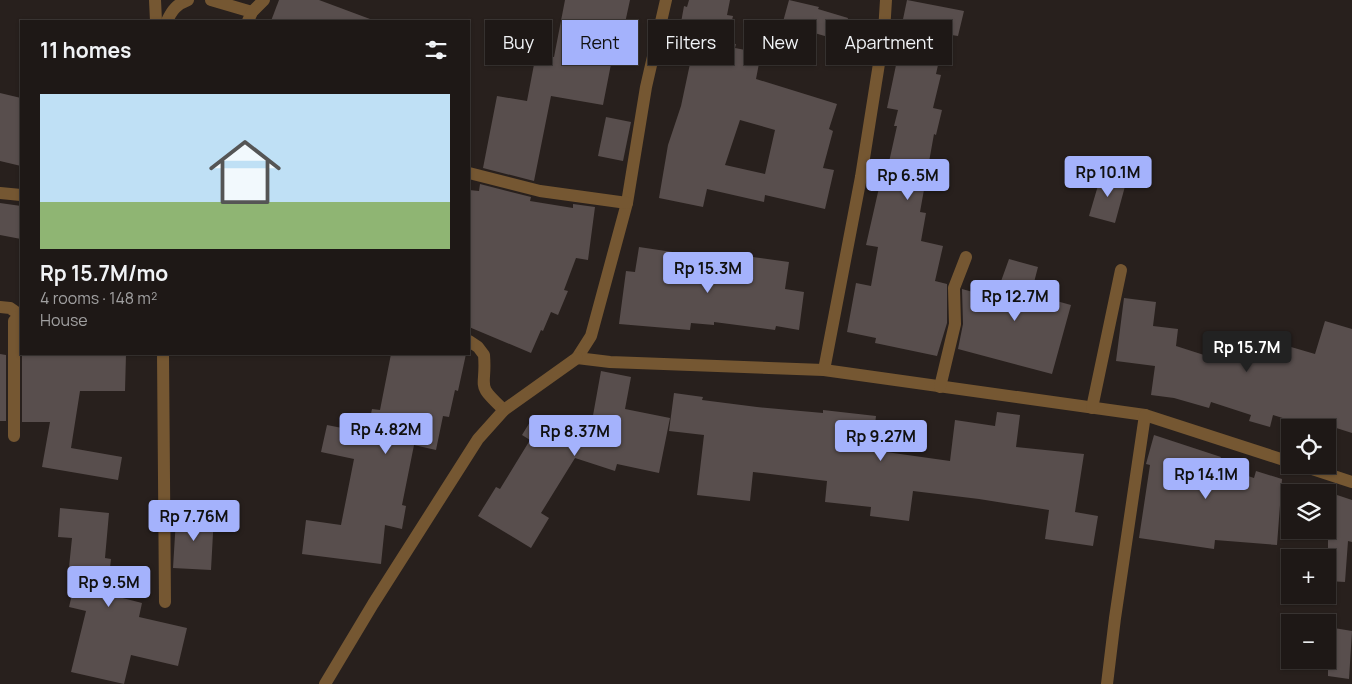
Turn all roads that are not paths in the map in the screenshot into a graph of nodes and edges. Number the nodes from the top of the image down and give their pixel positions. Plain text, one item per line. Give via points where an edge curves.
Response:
1 (155, 0) edge
2 (188, 0) edge
3 (210, 0) edge
4 (264, 0) edge
5 (666, 0) edge
6 (886, 0) edge
7 (250, 16) edge
8 (156, 20) edge
9 (167, 20) edge
10 (470, 173) edge
11 (0, 193) edge
12 (20, 195) edge
13 (627, 203) junction
14 (966, 257) dead end
15 (1121, 270) dead end
16 (0, 307) edge
17 (20, 314) edge
18 (20, 316) edge
19 (470, 342) edge
20 (162, 355) edge
21 (577, 358) junction
22 (824, 370) junction
23 (940, 387) junction
24 (1092, 408) junction
25 (504, 410) junction
26 (1145, 415) junction
27 (14, 436) dead end
28 (1281, 459) edge
29 (1328, 474) edge
30 (1352, 482) edge
31 (165, 602) dead end
32 (325, 684) edge
33 (1107, 684) edge

1 - 8 street
2 - 9 street via 180,3
3 - 7 street
4 - 7 street
5 - 13 street via 646,87
6 - 22 street via 861,177
10 - 13 street via 540,191
11 - 12 street
13 - 21 street via 591,336
14 - 23 street via 954,288 955,324
15 - 24 street
16 - 17 street via 10,308
18 - 27 street via 14,322
19 - 25 street via 484,355 482,385 486,394
20 - 31 street
21 - 22 street
21 - 25 street
22 - 23 street
23 - 24 street
24 - 26 street
25 - 32 street via 478,439 441,495
26 - 28 street
26 - 33 street
29 - 30 street

